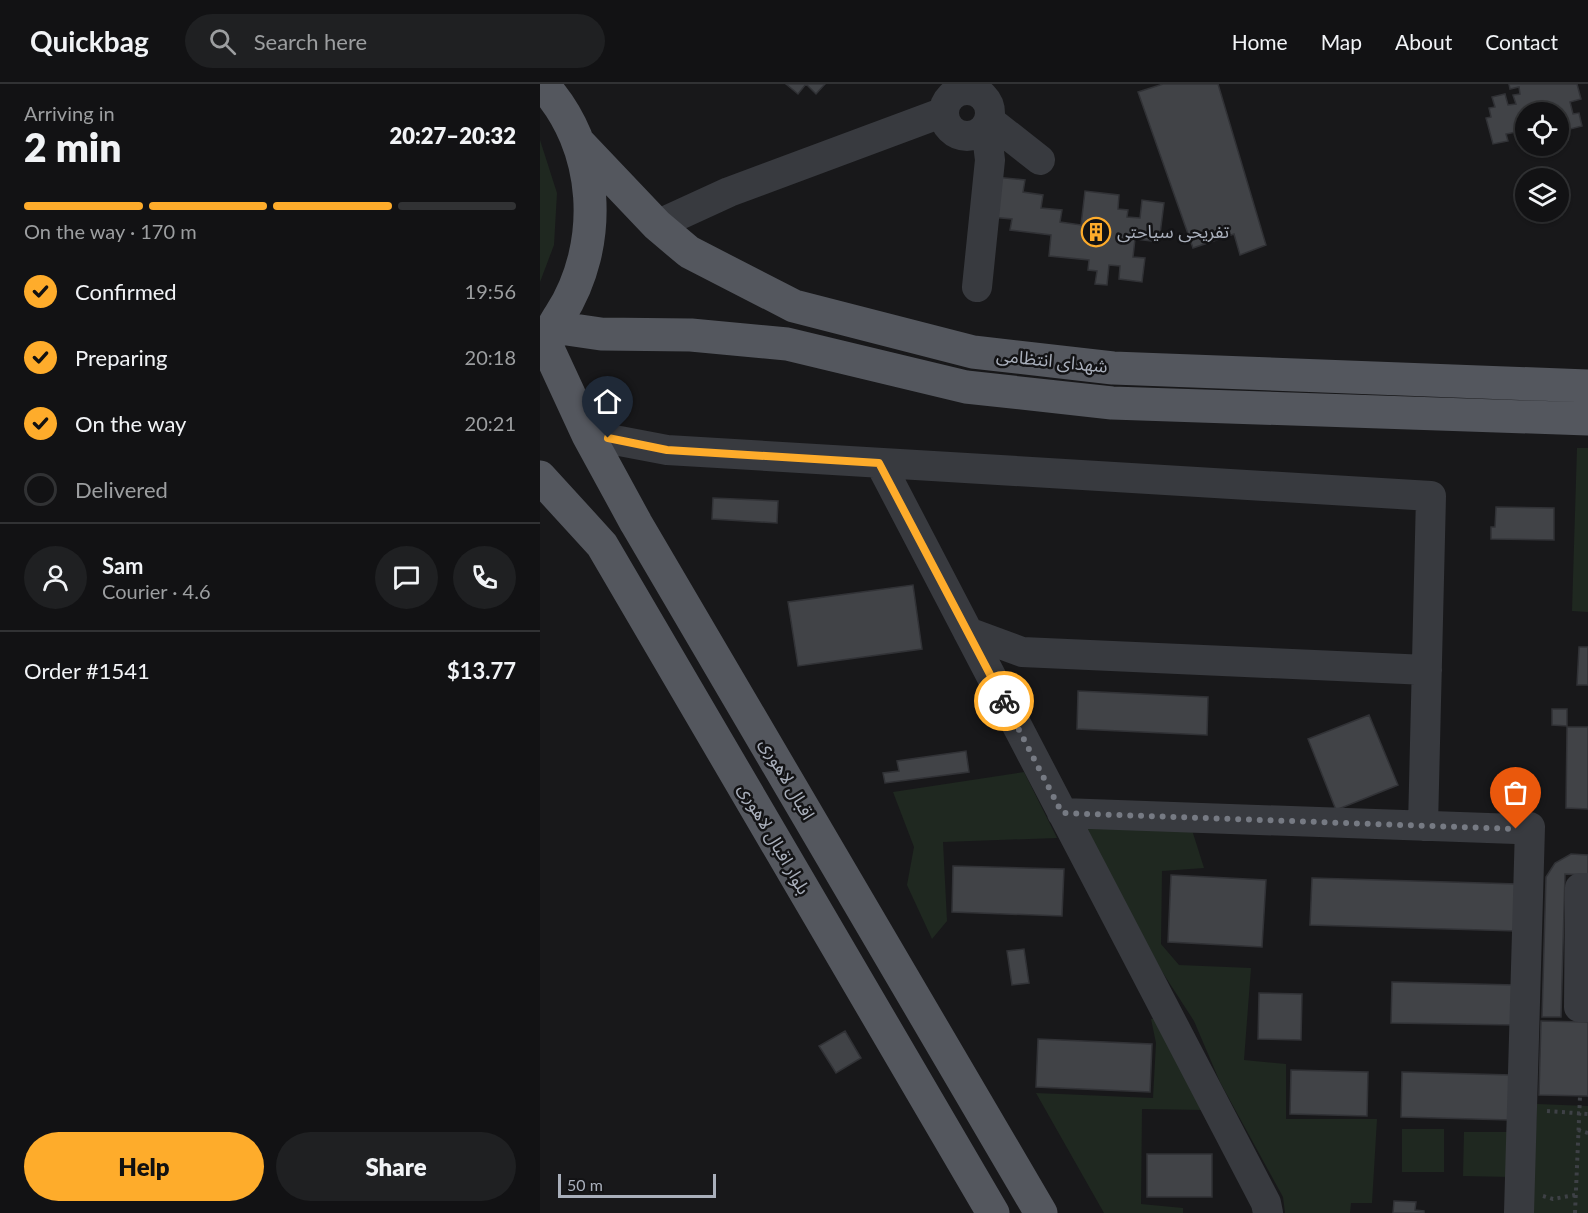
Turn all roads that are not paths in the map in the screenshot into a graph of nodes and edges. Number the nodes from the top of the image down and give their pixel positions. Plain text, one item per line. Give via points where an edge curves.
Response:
1 (551, 89) edge
2 (987, 124) junction
3 (580, 144) junction
4 (1041, 160) dead end
5 (657, 225) junction
6 (977, 287) dead end
7 (546, 336) edge
8 (1228, 374) junction
9 (1588, 386) edge
10 (1225, 407) junction
11 (1588, 419) edge
12 (588, 435) junction
13 (879, 463) junction
14 (540, 477) edge
15 (968, 632) junction
16 (1427, 670) junction
17 (1062, 813) junction
18 (1424, 826) junction
19 (1588, 888) edge
20 (1588, 1007) edge
21 (993, 1213) edge
22 (1041, 1213) edge
23 (1268, 1213) edge
24 (1519, 1213) edge

1 - 3 main road
2 - 4 lane
2 - 5 lane via 973,136 959,135 947,126 944,112 729,192
2 - 6 lane via 990,160
3 - 5 main road, شهدای انتظامی
3 - 7 main road via 591,194 589,246 573,295
5 - 8 main road, شهدای انتظامی via 689,252 794,306 973,352 1113,368
7 - 10 main road, شهدای انتظامی via 691,335 787,344 966,387 1112,403
7 - 12 main road, اقبال لاهوری
8 - 9 main road, شهدای انتظامی
8 - 10 main road
10 - 11 main road, شهدای انتظامی
12 - 13 lane via 667,450
12 - 22 main road, اقبال لاهوری
13 - 15 lane
13 - 16 lane via 1431,496
14 - 21 main road, بلوار اقبال لاهوری via 602,545
15 - 16 lane via 1022,652
15 - 17 lane
16 - 18 lane
17 - 18 lane
17 - 23 lane
18 - 24 lane via 1530,827
19 - 20 lane via 1581,888 1579,1006

